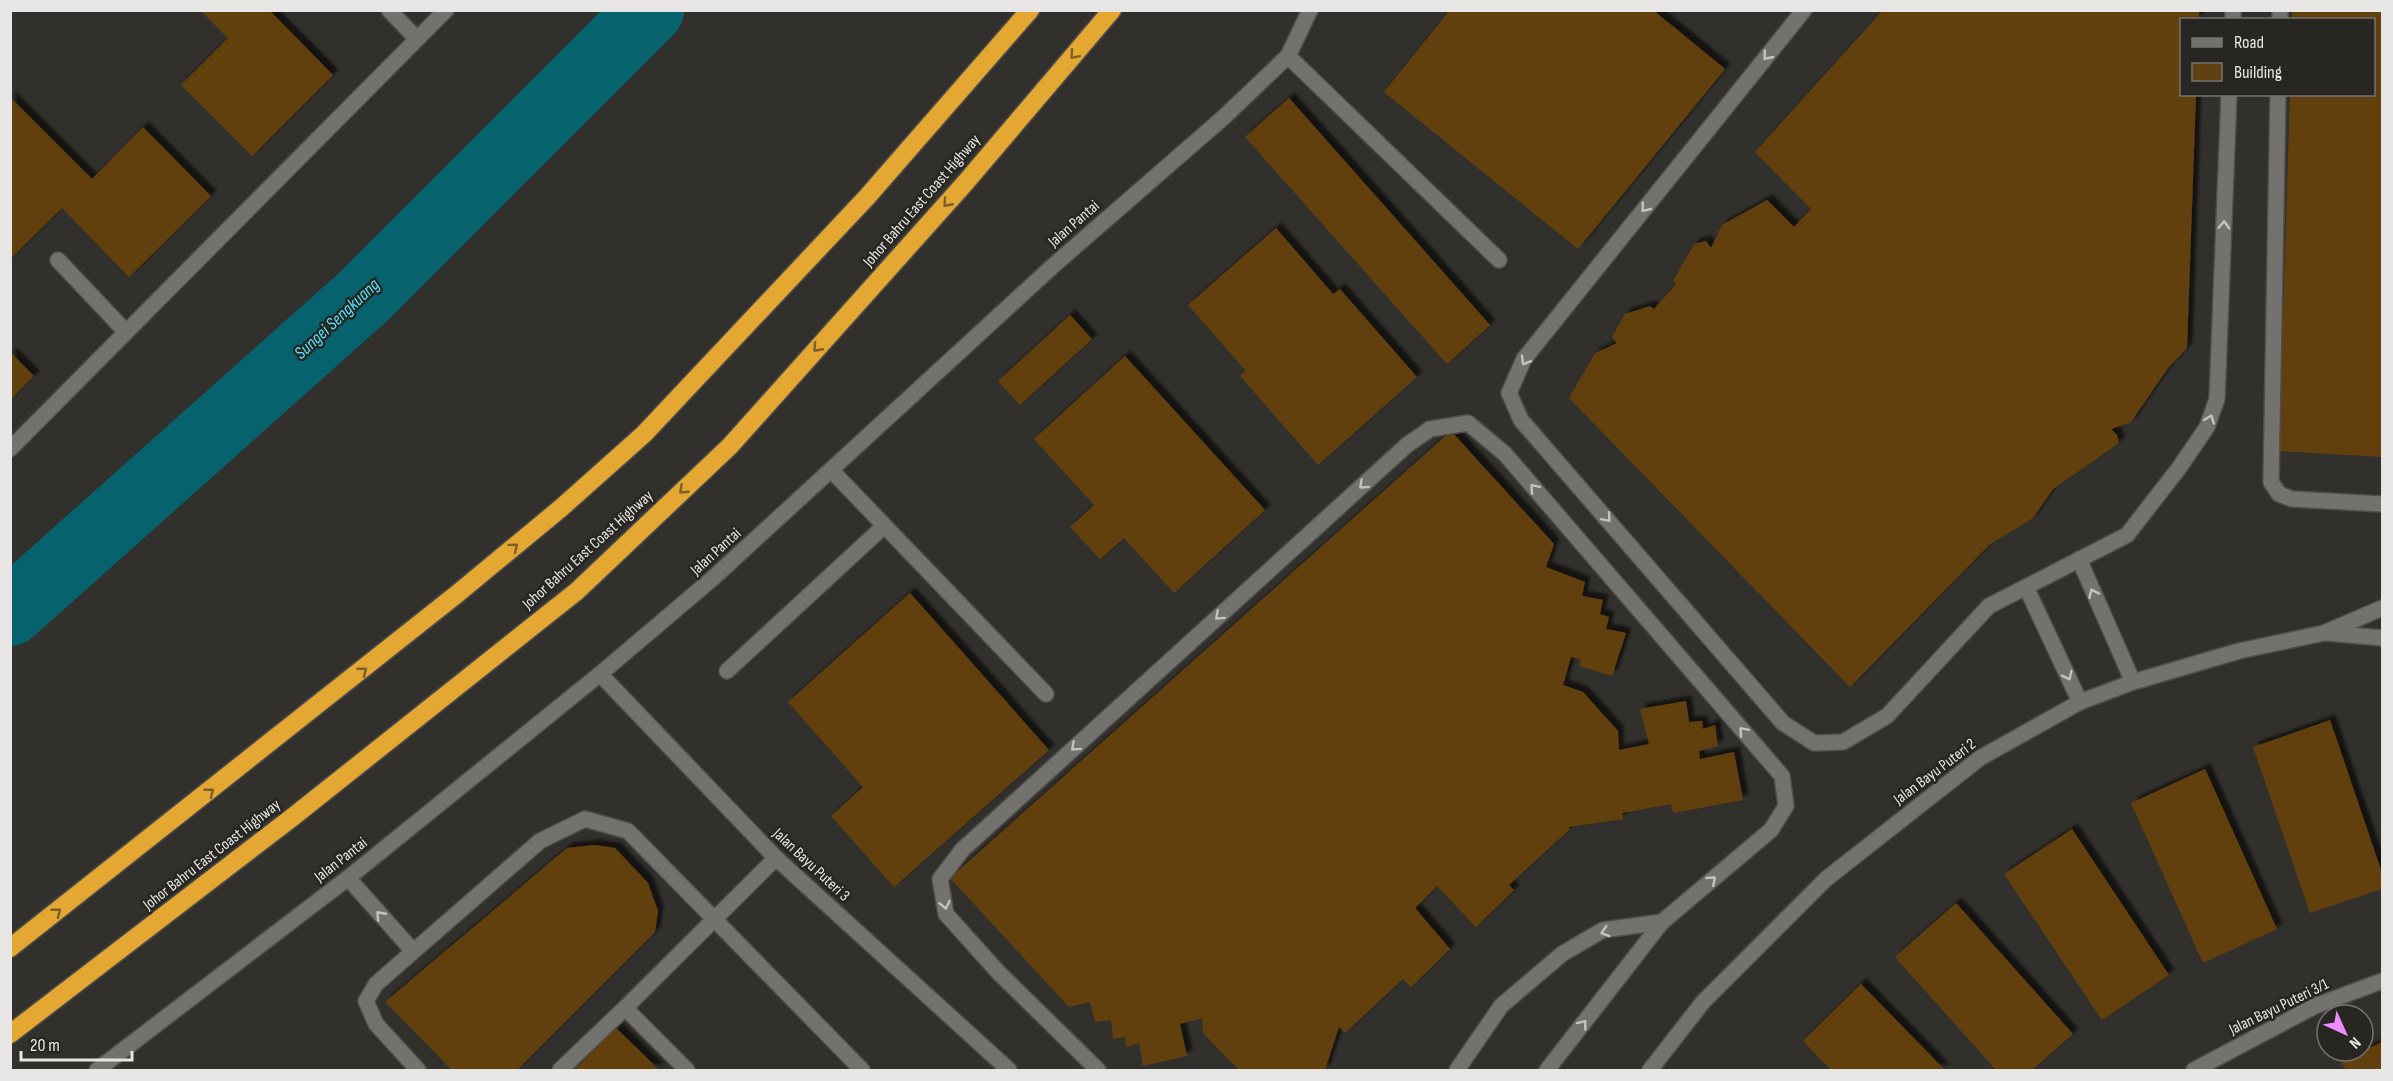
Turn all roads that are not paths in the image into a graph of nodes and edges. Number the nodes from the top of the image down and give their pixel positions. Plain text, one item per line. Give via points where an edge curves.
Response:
1 (389, 10) edge
2 (446, 10) edge
3 (1030, 10) edge
4 (1112, 10) edge
5 (1310, 10) edge
6 (1804, 10) edge
7 (417, 39) junction
8 (1288, 56) junction
9 (2229, 96) edge
10 (2278, 96) edge
11 (58, 260) dead end
12 (1499, 260) dead end
13 (126, 332) junction
14 (10, 449) edge
15 (832, 471) junction
16 (2382, 504) edge
17 (883, 527) junction
18 (2079, 559) junction
19 (2026, 587) junction
20 (2382, 608) edge
21 (2324, 633) junction
22 (2382, 638) edge
23 (727, 671) dead end
24 (600, 674) junction
25 (2133, 682) junction
26 (1046, 694) dead end
27 (2080, 702) junction
28 (776, 858) junction
29 (348, 878) junction
30 (714, 918) junction
31 (1662, 922) junction
32 (10, 948) edge
33 (413, 951) junction
34 (2382, 981) edge
35 (625, 1008) junction
36 (10, 1034) edge
37 (97, 1071) edge
38 (418, 1071) edge
39 (560, 1071) edge
40 (687, 1071) edge
41 (862, 1071) edge
42 (1009, 1071) edge
43 (1098, 1071) edge
44 (1457, 1071) edge
45 (1547, 1071) edge
46 (1650, 1071) edge
47 (2194, 1071) edge

1 - 7 street
2 - 7 street
32 -> 3 highway via 448,602 644,434 867,197
4 -> 36 highway, Johor Bahru East Coast Highway via 966,182 730,446 577,591 294,816
5 - 8 street, Jalan Pantai
6 -> 19 street via 1524,359 1509,393 1521,420 1775,714 1814,743 1843,742 1887,716 1989,606
7 - 13 street
8 - 12 street
8 - 15 street, Jalan Pantai
18 -> 9 street via 2127,535 2207,427 2217,399
10 - 16 street via 2271,482 2279,494 2292,499
11 - 13 street
13 - 14 street
15 - 17 street
15 - 24 street, Jalan Pantai
17 - 23 street
17 - 26 street
18 - 19 street
25 -> 18 street
19 -> 27 street
20 - 21 street, Jalan Bayu Puteri 2
21 - 22 street, Jalan Bayu Puteri 2
21 - 25 street, Jalan Bayu Puteri 2 via 2239,651
24 - 28 street, Jalan Bayu Puteri 3
24 - 29 street, Jalan Pantai
25 - 27 street, Jalan Bayu Puteri 2
27 - 46 street, Jalan Bayu Puteri 2 via 1980,758 1826,879 1703,1002
28 - 30 street
28 - 42 street, Jalan Bayu Puteri 3
33 -> 29 street
29 - 37 street, Jalan Pantai
30 - 33 street via 628,831 585,819 540,841
30 - 35 street
30 - 41 street
31 -> 43 street via 1771,830 1786,806 1782,776 1505,454 1468,423 1430,429 1407,445 962,850 940,879 946,914
31 -> 44 street via 1603,930 1562,954 1501,1006
45 -> 31 street
33 - 38 street via 376,984 366,1001 376,1024
34 - 47 street, Jalan Bayu Puteri 3/1 via 2315,1006
35 - 39 street
35 - 40 street

